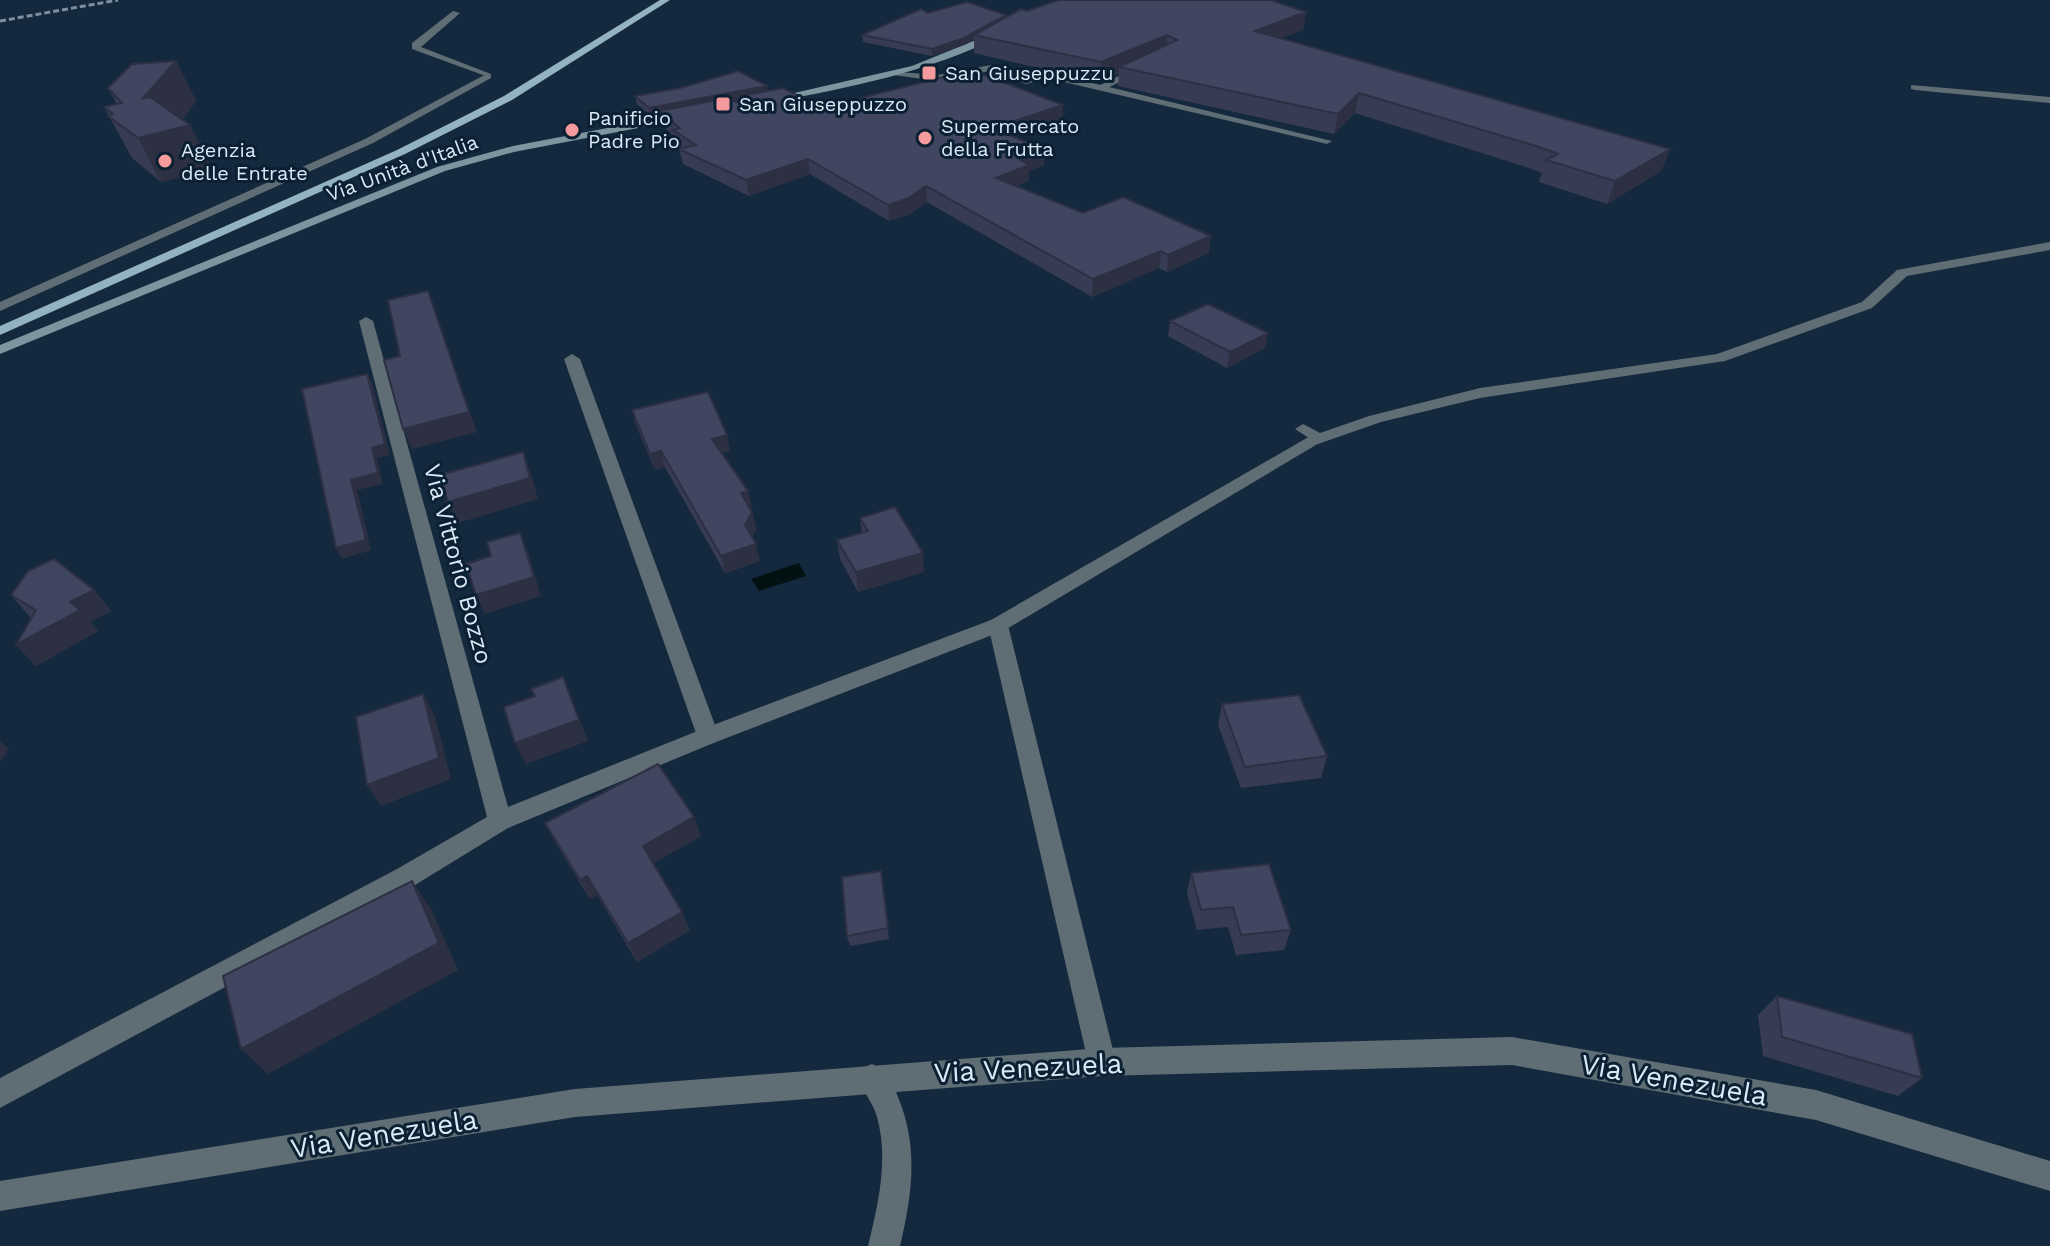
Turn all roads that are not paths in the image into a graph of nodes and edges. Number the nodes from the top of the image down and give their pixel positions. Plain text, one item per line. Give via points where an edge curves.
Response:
1 (666, 0) edge
2 (456, 13) dead end
3 (1009, 28) edge
4 (1155, 63) edge
5 (898, 75) junction
6 (1101, 87) junction
7 (1915, 87) dead end
8 (2050, 100) edge
9 (762, 102) edge
10 (702, 113) edge
11 (1327, 141) dead end
12 (2050, 246) edge
13 (0, 307) edge
14 (366, 321) dead end
15 (0, 331) edge
16 (0, 350) edge
17 (572, 359) dead end
18 (998, 625) junction
19 (708, 736) junction
20 (500, 821) junction
21 (1102, 1062) junction
22 (872, 1078) junction
23 (0, 1094) edge
24 (2050, 1176) edge
25 (0, 1196) edge
26 (884, 1246) edge

1 - 15 main road via 508,98 401,152
2 - 13 street via 415,45 417,49 488,76 369,141
3 - 5 street via 968,50
4 - 6 street
5 - 6 street via 938,78 991,68 1026,81 1047,75
5 - 9 street
6 - 11 street
7 - 8 street
10 - 16 street, Via Unità d'Italia via 513,149 441,169
12 - 18 street via 1902,273 1867,305 1720,358 1480,393 1311,434
14 - 20 street, Via Vittorio Bozzo
17 - 19 street
18 - 19 street
18 - 21 street
19 - 20 street
20 - 23 street via 406,877
21 - 22 street, Via Venezuela
21 - 24 street, Via Venezuela via 1512,1051 1816,1105
22 - 25 street, Via Venezuela via 575,1103
22 - 26 street via 889,1102 896,1129 897,1192

